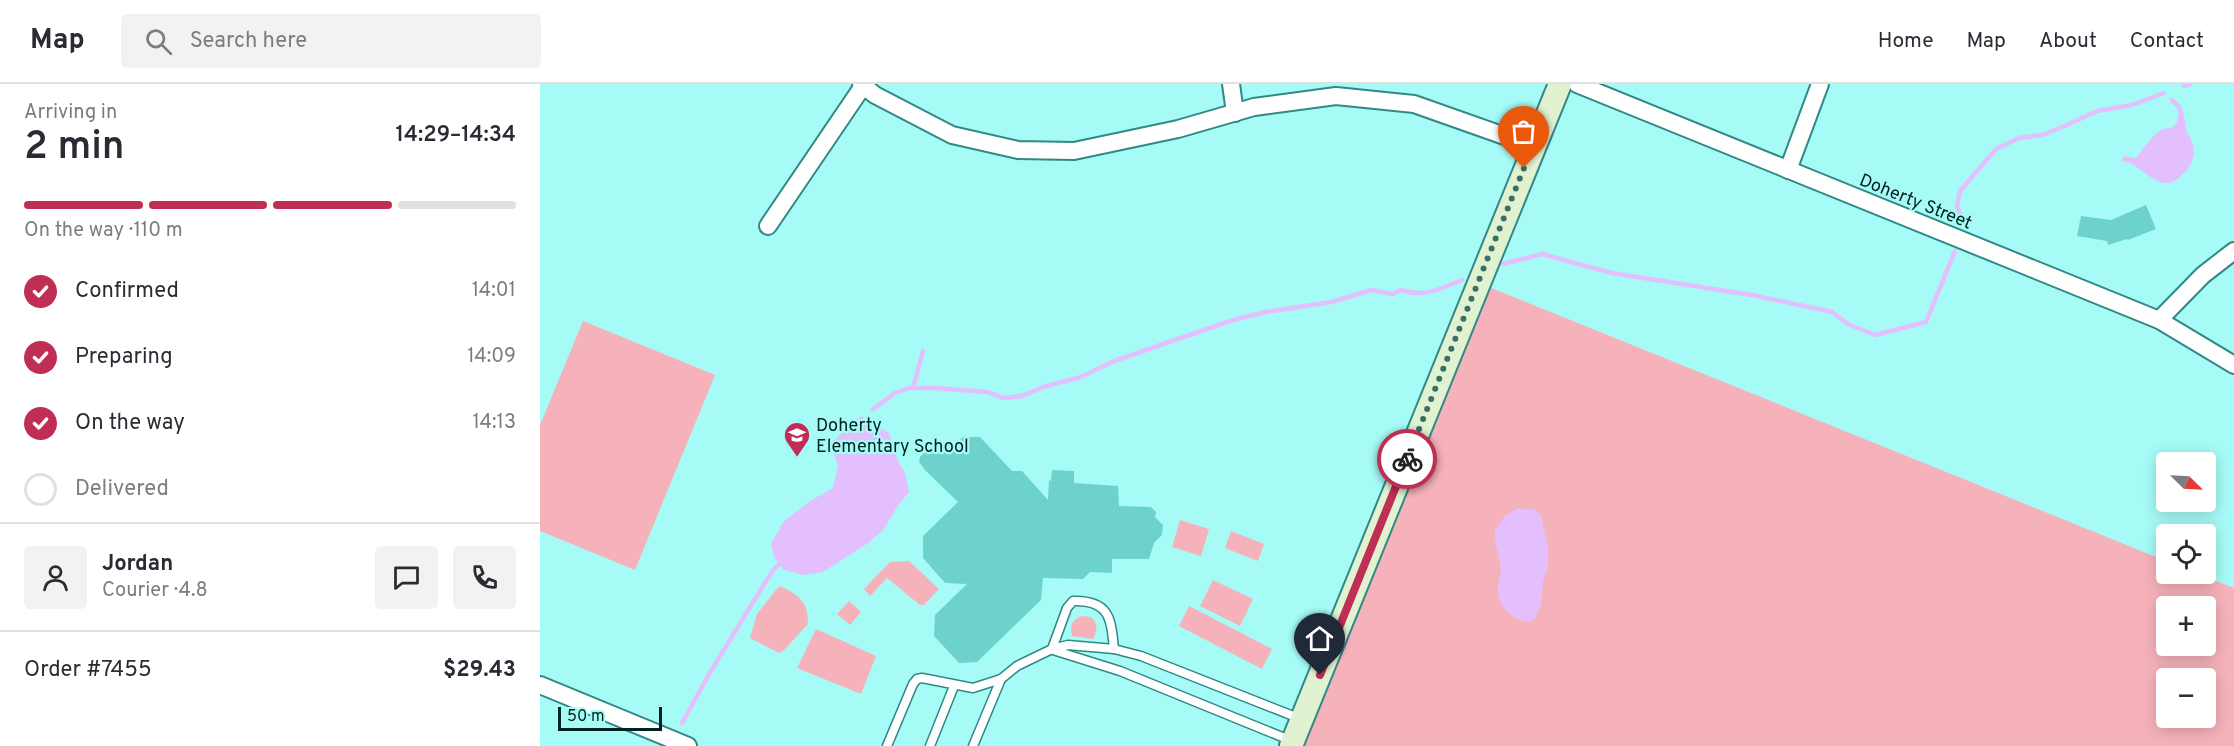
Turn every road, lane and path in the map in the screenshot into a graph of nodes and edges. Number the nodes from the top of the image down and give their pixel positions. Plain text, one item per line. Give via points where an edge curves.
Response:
1 (1231, 84) edge
2 (1560, 84) edge
3 (1577, 84) edge
4 (1820, 84) edge
5 (862, 85) edge
6 (1235, 113) junction
7 (1533, 146) junction
8 (1788, 170) junction
9 (768, 226) dead end
10 (2234, 251) edge
11 (2159, 320) junction
12 (2234, 365) edge
13 (1052, 649) junction
14 (1114, 649) junction
15 (1001, 679) junction
16 (540, 685) edge
17 (954, 686) junction
18 (1302, 719) junction
19 (1292, 744) edge
20 (688, 746) edge
21 (887, 746) edge
22 (930, 746) edge
23 (973, 746) edge

1 - 6 street
2 - 7 street
3 - 8 street, Doherty Street
4 - 8 street
5 - 6 street via 952,135 1018,150 1074,151
5 - 9 street
6 - 7 street via 1336,96 1414,104
7 - 18 street
8 - 11 street, Doherty Street
10 - 11 street via 2203,275
11 - 12 street, Doherty Street
13 - 14 lane via 1068,645
13 - 14 lane via 1067,608 1073,601 1084,601 1093,602 1107,615
13 - 15 lane via 1017,666
13 - 19 lane via 1120,671
14 - 18 lane
15 - 17 lane via 973,688
15 - 23 lane
16 - 20 street
17 - 21 lane via 917,679
17 - 22 lane
18 - 19 street

